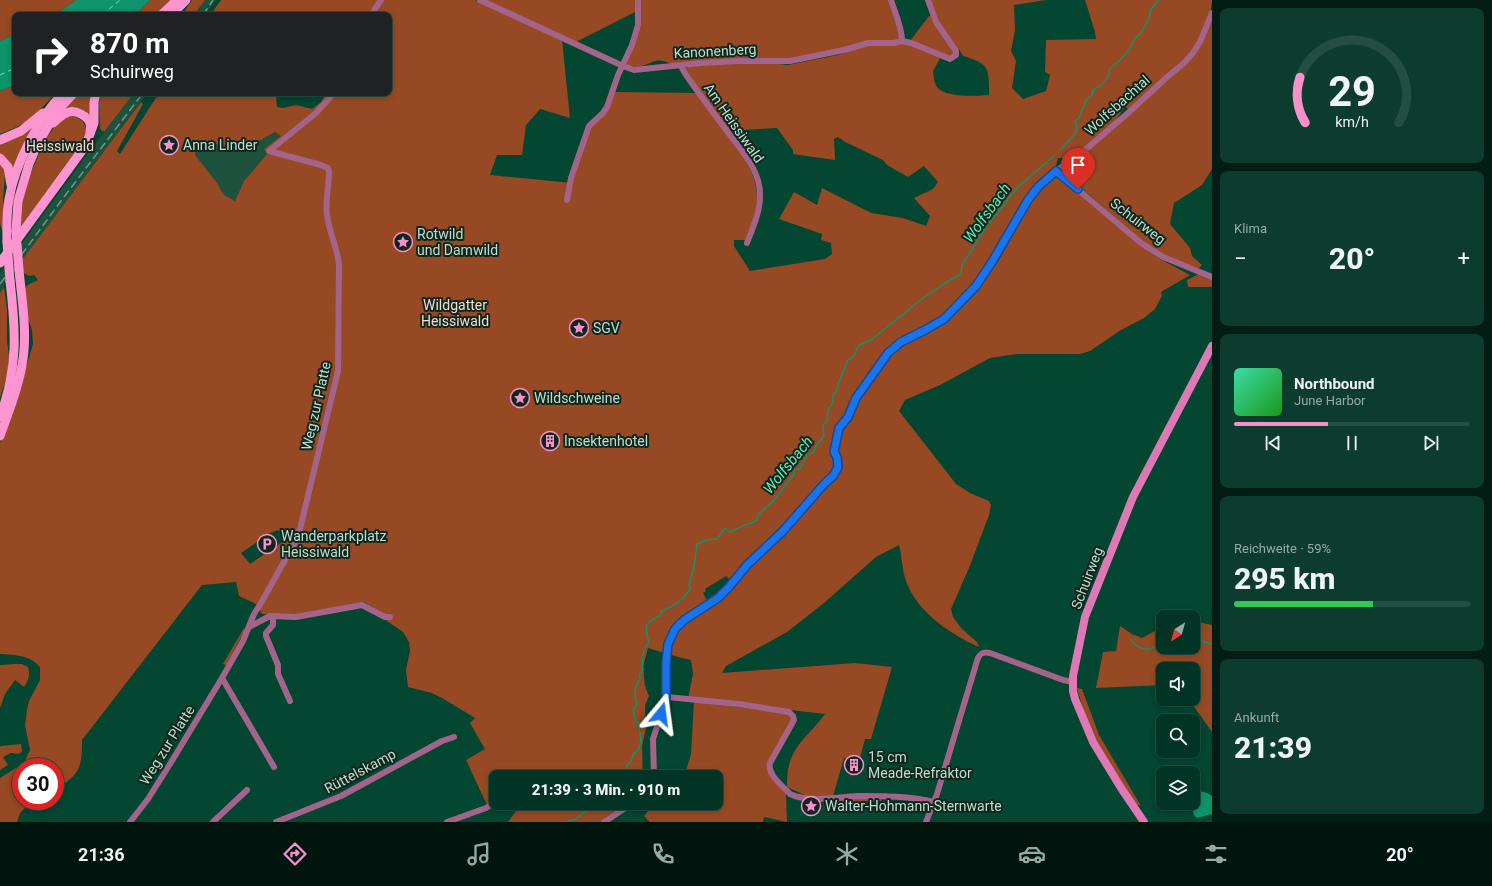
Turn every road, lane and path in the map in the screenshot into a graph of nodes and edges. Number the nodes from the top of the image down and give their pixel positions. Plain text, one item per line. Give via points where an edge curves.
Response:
1 (177, 0) edge
2 (186, 0) edge
3 (381, 0) edge
4 (480, 0) edge
5 (638, 0) edge
6 (891, 0) edge
7 (928, 0) edge
8 (164, 12) edge
9 (174, 12) edge
10 (373, 12) edge
11 (1212, 13) edge
12 (902, 41) junction
13 (623, 66) junction
14 (681, 66) junction
15 (60, 96) edge
16 (71, 96) edge
17 (95, 96) edge
18 (331, 96) edge
19 (53, 104) junction
20 (47, 128) junction
21 (91, 136) junction
22 (0, 140) edge
23 (0, 158) edge
24 (1056, 171) junction
25 (11, 188) junction
26 (567, 200) dead end
27 (747, 243) dead end
28 (0, 263) edge
29 (1212, 277) edge
30 (1212, 346) edge
31 (0, 417) edge
32 (0, 436) edge
33 (270, 616) junction
34 (390, 617) dead end
35 (249, 627) junction
36 (222, 678) junction
37 (1073, 682) junction
38 (666, 697) junction
39 (290, 701) dead end
40 (454, 737) dead end
41 (274, 767) dead end
42 (654, 770) edge
43 (247, 790) dead end
44 (934, 802) junction
45 (489, 806) edge
46 (622, 810) edge
47 (130, 822) edge
48 (213, 822) edge
49 (276, 822) edge
50 (447, 822) edge
51 (604, 822) edge
52 (926, 822) edge
53 (1144, 822) edge

1 - 8 main road
2 - 9 main road
3 - 10 street
4 - 13 street, Kanonenberg
5 - 13 street via 638,25
6 - 12 street
7 - 12 street, Kanonenberg via 936,22 956,51 956,55 950,59
11 - 24 street, Wolfsbachtal via 1194,53 1085,150
12 - 14 street, Kanonenberg via 868,42 844,50 790,61 740,61
13 - 14 street, Kanonenberg via 634,70
13 - 26 street via 607,107 589,126 571,178
14 - 27 street, Am Heissiwald via 755,172 760,196 758,214
15 - 19 main road
16 - 20 main road via 57,111
17 - 21 main road
18 - 35 street, Weg zur Platte via 322,107 269,151 322,165 328,170 327,217 339,264 339,361 300,529
19 - 22 main road via 30,125
19 - 25 main road via 32,137
20 - 21 main road via 70,111 86,117 90,124
20 - 32 main road, bridge via 29,164 18,201 16,231 24,348 19,381
21 - 28 main road
23 - 25 main road via 8,167
24 - 29 street, Schuirweg via 1141,243 1163,257
24 - 38 street, Wolfsbachtal via 1028,200 976,286 944,319 901,342 888,353 856,398 848,417 839,428 834,452 838,467 833,476 718,598 684,620 675,629 668,644
25 - 31 main road, bridge via 7,242 15,338 14,364
30 - 37 main road, Schuirweg via 1133,496 1086,617
33 - 34 street via 296,616 362,605
33 - 35 street
33 - 39 street via 273,625 266,636
35 - 36 street, Weg zur Platte
36 - 41 street
36 - 47 street, Weg zur Platte via 148,799
37 - 44 street via 990,653 981,654
37 - 53 main road, Schuirweg via 1075,699 1093,742
38 - 42 street, Wolfsbachtal via 653,739
38 - 44 street via 790,712 794,720 769,769 794,796 884,797
40 - 49 street, Rüttelskamp via 442,741 341,796
43 - 48 street
44 - 52 street
45 - 50 street
46 - 51 street

